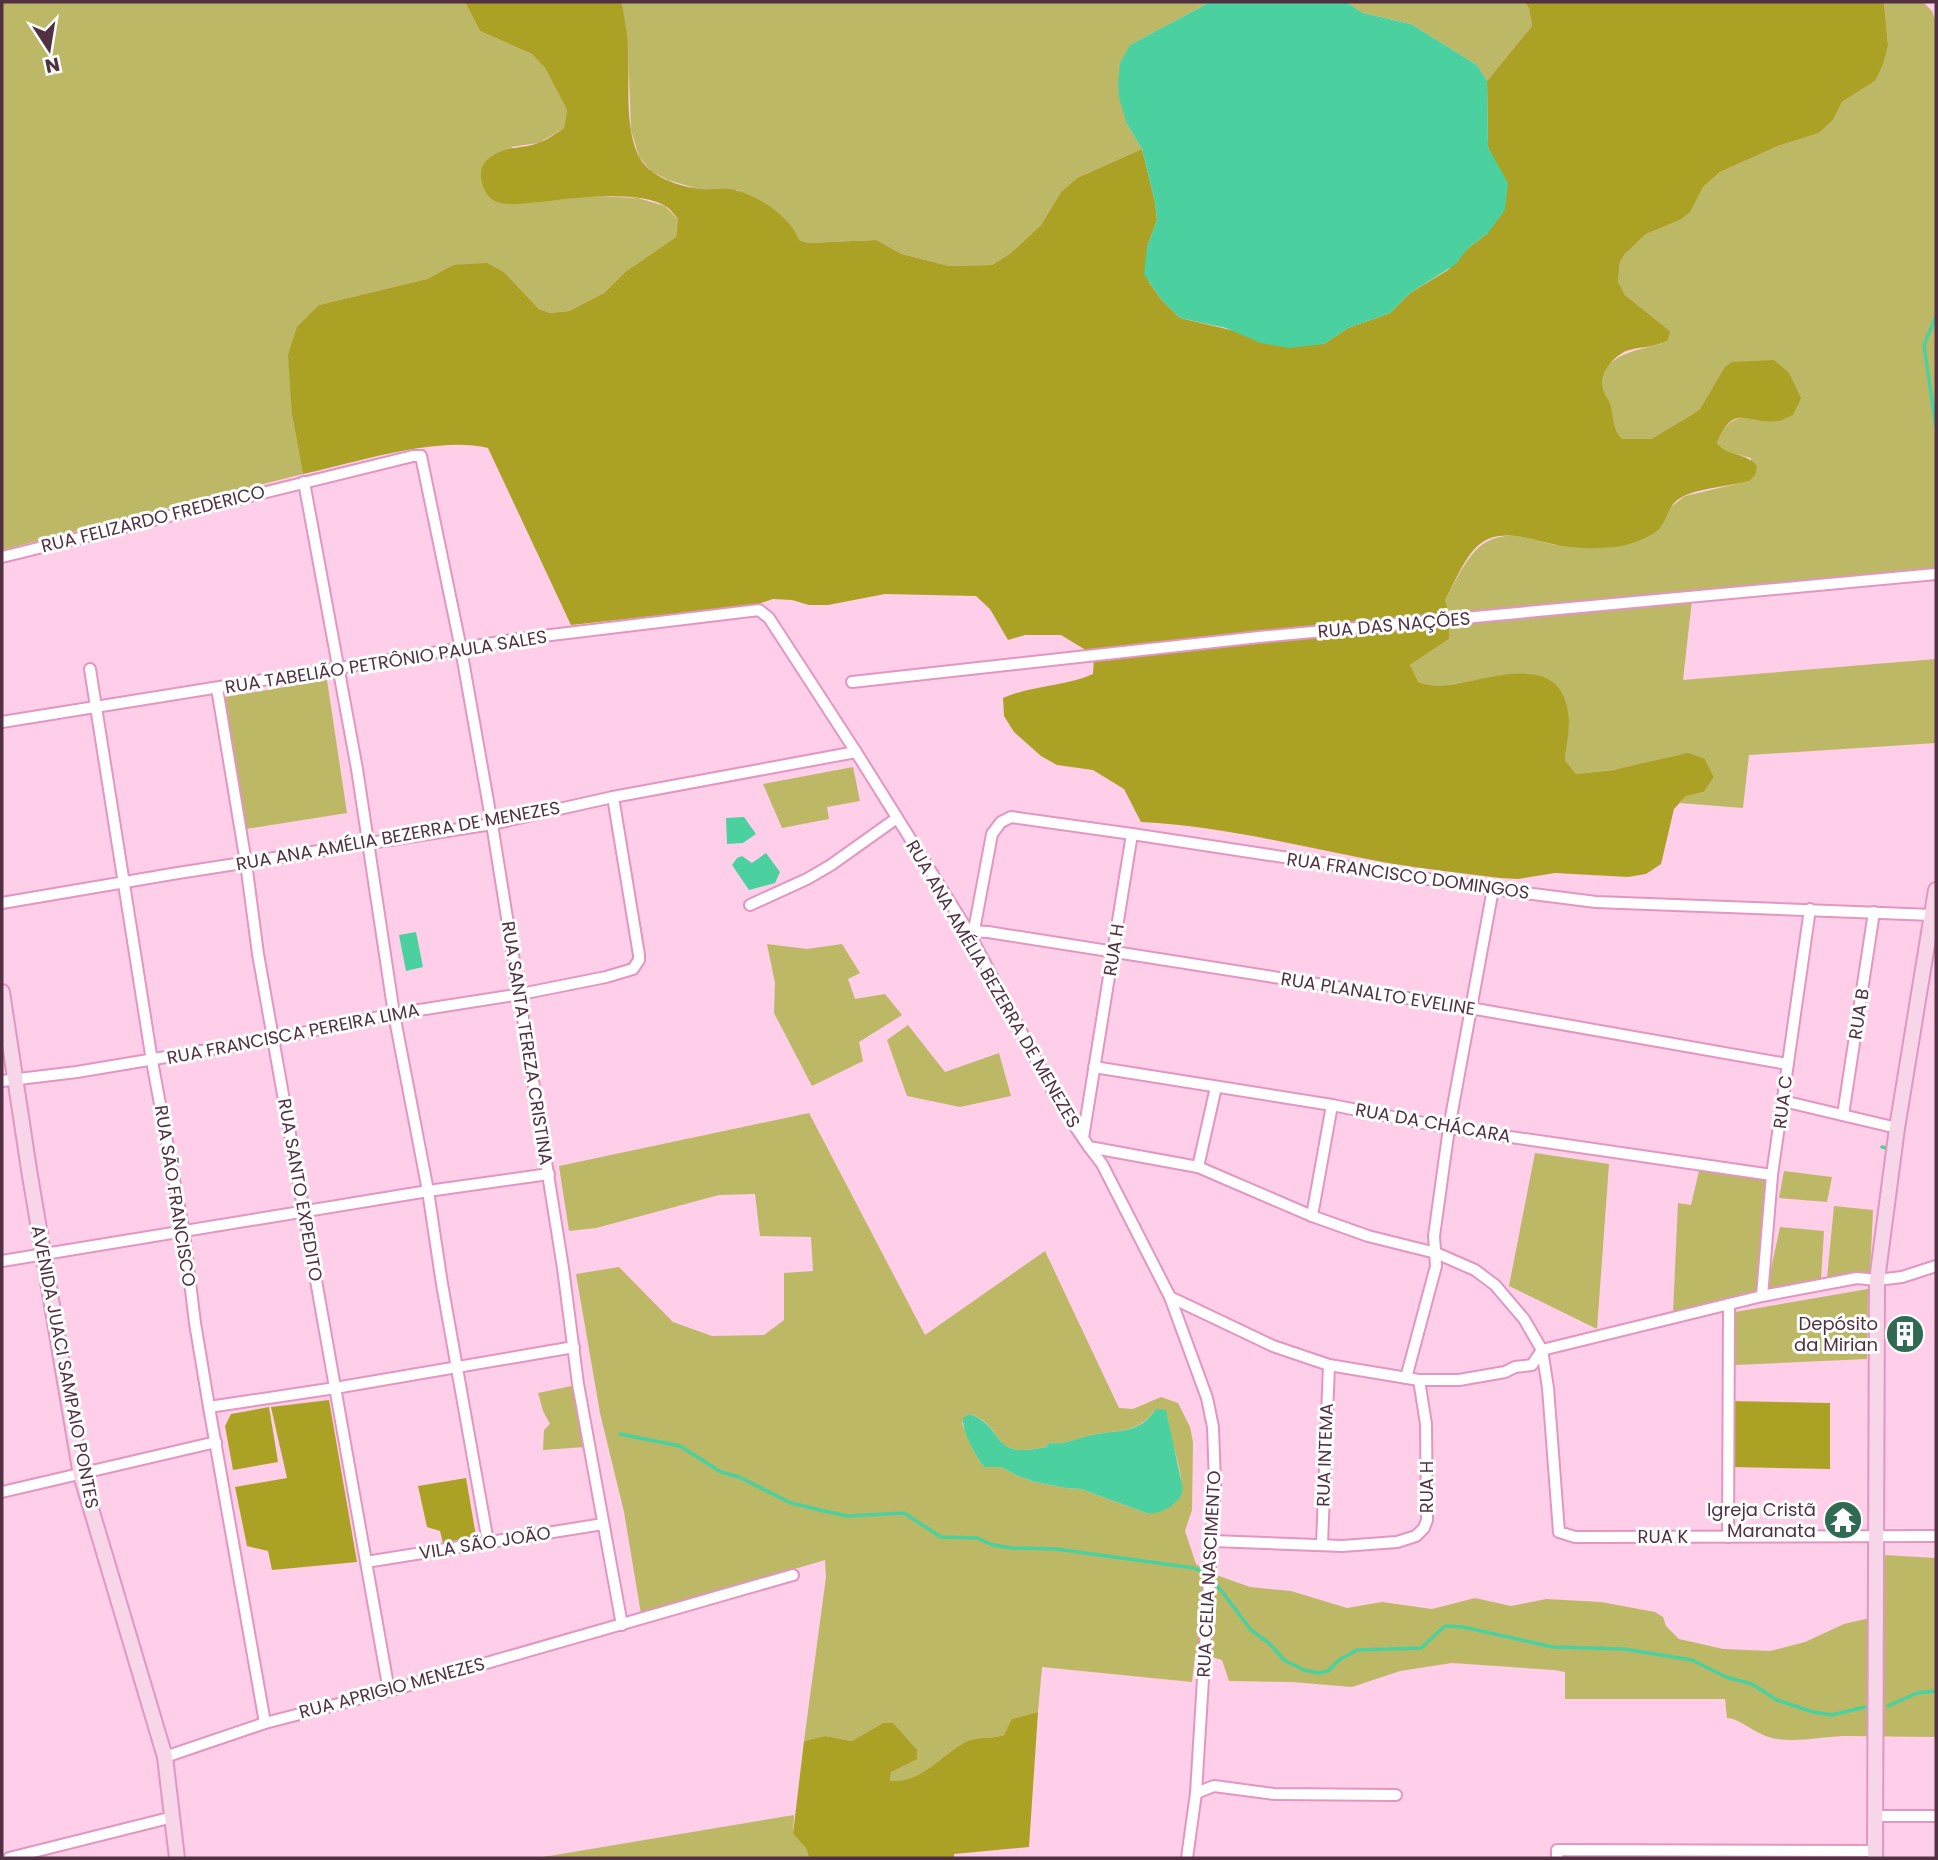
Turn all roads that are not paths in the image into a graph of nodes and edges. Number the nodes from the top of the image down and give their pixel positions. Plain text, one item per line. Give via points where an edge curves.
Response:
1 (424, 462) joint
2 (304, 482) junction
3 (2, 557) edge
4 (1936, 574) edge
5 (461, 649) junction
6 (90, 669) dead end
7 (337, 669) junction
8 (852, 682) dead end
9 (217, 688) junction
10 (96, 707) junction
11 (2, 722) edge
12 (856, 752) junction
13 (613, 797) junction
14 (897, 818) junction
15 (492, 824) junction
16 (1132, 834) junction
17 (369, 843) junction
18 (246, 863) junction
19 (125, 882) junction
20 (1493, 890) junction
21 (1936, 893) edge
22 (2, 904) edge
23 (750, 905) dead end
24 (1810, 909) junction
25 (1874, 912) junction
26 (1932, 915) junction
27 (971, 931) junction
28 (1114, 952) junction
29 (2, 992) edge
30 (521, 994) junction
31 (1470, 1008) junction
32 (394, 1014) junction
33 (273, 1039) junction
34 (152, 1060) junction
35 (1787, 1064) junction
36 (1094, 1067) junction
37 (9, 1080) edge
38 (1216, 1087) junction
39 (1783, 1101) junction
40 (1332, 1105) junction
41 (1843, 1115) junction
42 (1449, 1128) junction
43 (1896, 1128) junction
44 (1086, 1143) junction
45 (1198, 1167) junction
46 (548, 1174) junction
47 (1772, 1175) junction
48 (428, 1191) junction
49 (304, 1212) junction
50 (1312, 1216) junction
51 (184, 1233) junction
52 (1436, 1253) junction
53 (43, 1255) junction
54 (2, 1261) edge
55 (1936, 1266) edge
56 (1877, 1280) junction
57 (1762, 1296) junction
58 (1170, 1297) junction
59 (1729, 1304) junction
60 (574, 1348) junction
61 (1542, 1350) junction
62 (1329, 1365) junction
63 (458, 1366) junction
64 (1406, 1378) junction
65 (1419, 1380) junction
66 (335, 1388) junction
67 (209, 1407) junction
68 (216, 1442) junction
69 (81, 1475) junction
70 (2, 1492) edge
71 (603, 1524) junction
72 (1559, 1532) joint
73 (1875, 1536) junction
74 (1936, 1536) edge
75 (1728, 1537) junction
76 (1213, 1541) junction
77 (488, 1542) junction
78 (1322, 1544) junction
79 (366, 1562) junction
80 (793, 1575) dead end
81 (622, 1625) junction
82 (389, 1690) junction
83 (265, 1723) junction
84 (165, 1757) junction
85 (1196, 1793) junction
86 (1396, 1795) dead end
87 (1875, 1816) junction
88 (1936, 1816) edge
89 (173, 1817) junction
90 (1730, 1855) edge
91 (1875, 1855) edge
92 (9, 1858) edge
93 (177, 1858) edge
94 (1187, 1858) edge
95 (1557, 1858) edge

1 - 2 street, RUA FELIZARDO FREDERICO via 421,456 413,456
1 - 5 street, RUA SANTA TEREZA CRISTINA
2 - 3 street, RUA FELIZARDO FREDERICO
2 - 7 street
4 - 8 street, RUA DAS NAÇÕES via 1259,637
5 - 7 street, RUA TABELIÃO PETRÔNIO PAULA SALES
5 - 12 street, RUA TABELIÃO PETRÔNIO PAULA SALES via 759,610 769,618
5 - 15 street, RUA SANTA TEREZA CRISTINA
6 - 10 street, RUA SÃO FRANCISCO
7 - 9 street, RUA TABELIÃO PETRÔNIO PAULA SALES
7 - 17 street
9 - 10 street, RUA TABELIÃO PETRÔNIO PAULA SALES
9 - 18 street, RUA SANTO EXPEDITO
10 - 11 street, RUA TABELIÃO PETRÔNIO PAULA SALES
10 - 19 street, RUA SÃO FRANCISCO
12 - 13 street, RUA ANA AMÉLIA BEZERRA DE MENEZES
12 - 14 street, RUA ANA AMÉLIA BEZERRA DE MENEZES
13 - 15 street, RUA ANA AMÉLIA BEZERRA DE MENEZES
13 - 30 street, RUA FRANCISCA PEREIRA LIMA via 639,960 628,972
14 - 23 street via 807,878
14 - 27 street, RUA ANA AMÉLIA BEZERRA DE MENEZES
15 - 17 street, RUA ANA AMÉLIA BEZERRA DE MENEZES
15 - 30 street, RUA SANTA TEREZA CRISTINA
16 - 20 street, RUA FRANCISCO DOMINGOS
16 - 27 street, RUA FRANCISCO DOMINGOS via 1011,817 1004,820 992,834
16 - 28 street, RUA H
17 - 18 street, RUA ANA AMÉLIA BEZERRA DE MENEZES
17 - 32 street
18 - 19 street, RUA ANA AMÉLIA BEZERRA DE MENEZES
18 - 33 street, RUA SANTO EXPEDITO
19 - 22 street, RUA ANA AMÉLIA BEZERRA DE MENEZES
19 - 34 street, RUA SÃO FRANCISCO
20 - 24 street, RUA FRANCISCO DOMINGOS via 1596,902
20 - 31 street
21 - 26 street
24 - 25 street, RUA FRANCISCO DOMINGOS
24 - 35 street, RUA C
25 - 26 street, RUA FRANCISCO DOMINGOS
25 - 41 street, RUA B
26 - 43 street
27 - 28 street, RUA PLANALTO EVELINE
27 - 44 street, RUA ANA AMÉLIA BEZERRA DE MENEZES via 1059,1103
28 - 31 street, RUA PLANALTO EVELINE
28 - 36 street, RUA H
29 - 37 street, AVENIDA JUACI SAMPAIO PONTES
30 - 32 street, RUA FRANCISCA PEREIRA LIMA
30 - 46 street, RUA SANTA TEREZA CRISTINA
31 - 35 street, RUA PLANALTO EVELINE
31 - 42 street
32 - 33 street, RUA FRANCISCA PEREIRA LIMA
32 - 48 street
33 - 34 street, RUA FRANCISCA PEREIRA LIMA
33 - 49 street, RUA SANTO EXPEDITO
34 - 37 street, RUA FRANCISCA PEREIRA LIMA
34 - 51 street, RUA SÃO FRANCISCO
35 - 39 street, RUA C
36 - 38 street, RUA DA CHÁCARA
36 - 44 street, RUA H
37 - 53 street, AVENIDA JUACI SAMPAIO PONTES
38 - 40 street, RUA DA CHÁCARA
38 - 45 street
39 - 41 street
39 - 47 street, RUA C
40 - 42 street, RUA DA CHÁCARA
40 - 50 street
41 - 43 street
42 - 47 street, RUA DA CHÁCARA
42 - 52 street via 1434,1236
43 - 56 street
44 - 45 street, RUA ANA AMÉLIA BEZERRA DE MENEZES
44 - 58 street, RUA CELIA NASCIMENTO via 1102,1164
45 - 50 street, RUA ANA AMÉLIA BEZERRA DE MENEZES
46 - 48 street
46 - 60 street, RUA SANTA TEREZA CRISTINA
47 - 57 street, RUA C
48 - 49 street
48 - 63 street
49 - 51 street
49 - 66 street, RUA SANTO EXPEDITO
50 - 52 street, RUA ANA AMÉLIA BEZERRA DE MENEZES
51 - 53 street
51 - 67 street, RUA SÃO FRANCISCO
52 - 61 street, RUA ANA AMÉLIA BEZERRA DE MENEZES via 1475,1270 1495,1285 1524,1319
52 - 64 street
53 - 54 street
53 - 69 street, AVENIDA JUACI SAMPAIO PONTES
55 - 56 street
56 - 57 street via 1857,1278
56 - 73 street
57 - 59 street
58 - 62 street via 1273,1346
58 - 76 street, RUA CELIA NASCIMENTO via 1213,1427
59 - 61 street
59 - 75 street
60 - 63 street
60 - 71 street, RUA SANTA TEREZA CRISTINA
61 - 65 street via 1532,1365 1505,1372 1459,1380
61 - 72 street, RUA ANA AMÉLIA BEZERRA DE MENEZES
62 - 64 street
62 - 78 street, RUA INTEMA
63 - 66 street
63 - 77 street
64 - 65 street
65 - 78 street, RUA H via 1426,1424 1424,1528 1397,1542
66 - 67 street
66 - 79 street, RUA SANTO EXPEDITO
67 - 68 street, RUA SÃO FRANCISCO
68 - 69 street
68 - 83 street, RUA SÃO FRANCISCO
69 - 70 street
69 - 84 street, AVENIDA JUACI SAMPAIO PONTES
71 - 77 street, VILA SÃO JOÃO
71 - 81 street, RUA SANTA TEREZA CRISTINA
72 - 75 street, RUA K via 1575,1537
73 - 74 street, RUA K
73 - 75 street, RUA K
73 - 87 street
76 - 78 street
76 - 85 street, RUA CELIA NASCIMENTO
77 - 79 street, VILA SÃO JOÃO
79 - 82 street, RUA SANTO EXPEDITO
80 - 81 street, RUA APRIGIO MENEZES
81 - 82 street, RUA APRIGIO MENEZES
82 - 83 street, RUA APRIGIO MENEZES
83 - 84 street, RUA APRIGIO MENEZES
84 - 89 street, AVENIDA JUACI SAMPAIO PONTES
85 - 86 street via 1214,1786 1274,1794
85 - 94 street, RUA CELIA NASCIMENTO
87 - 88 street
87 - 91 street
89 - 92 street
89 - 93 street, AVENIDA JUACI SAMPAIO PONTES
90 - 91 street
90 - 95 street via 1557,1850

